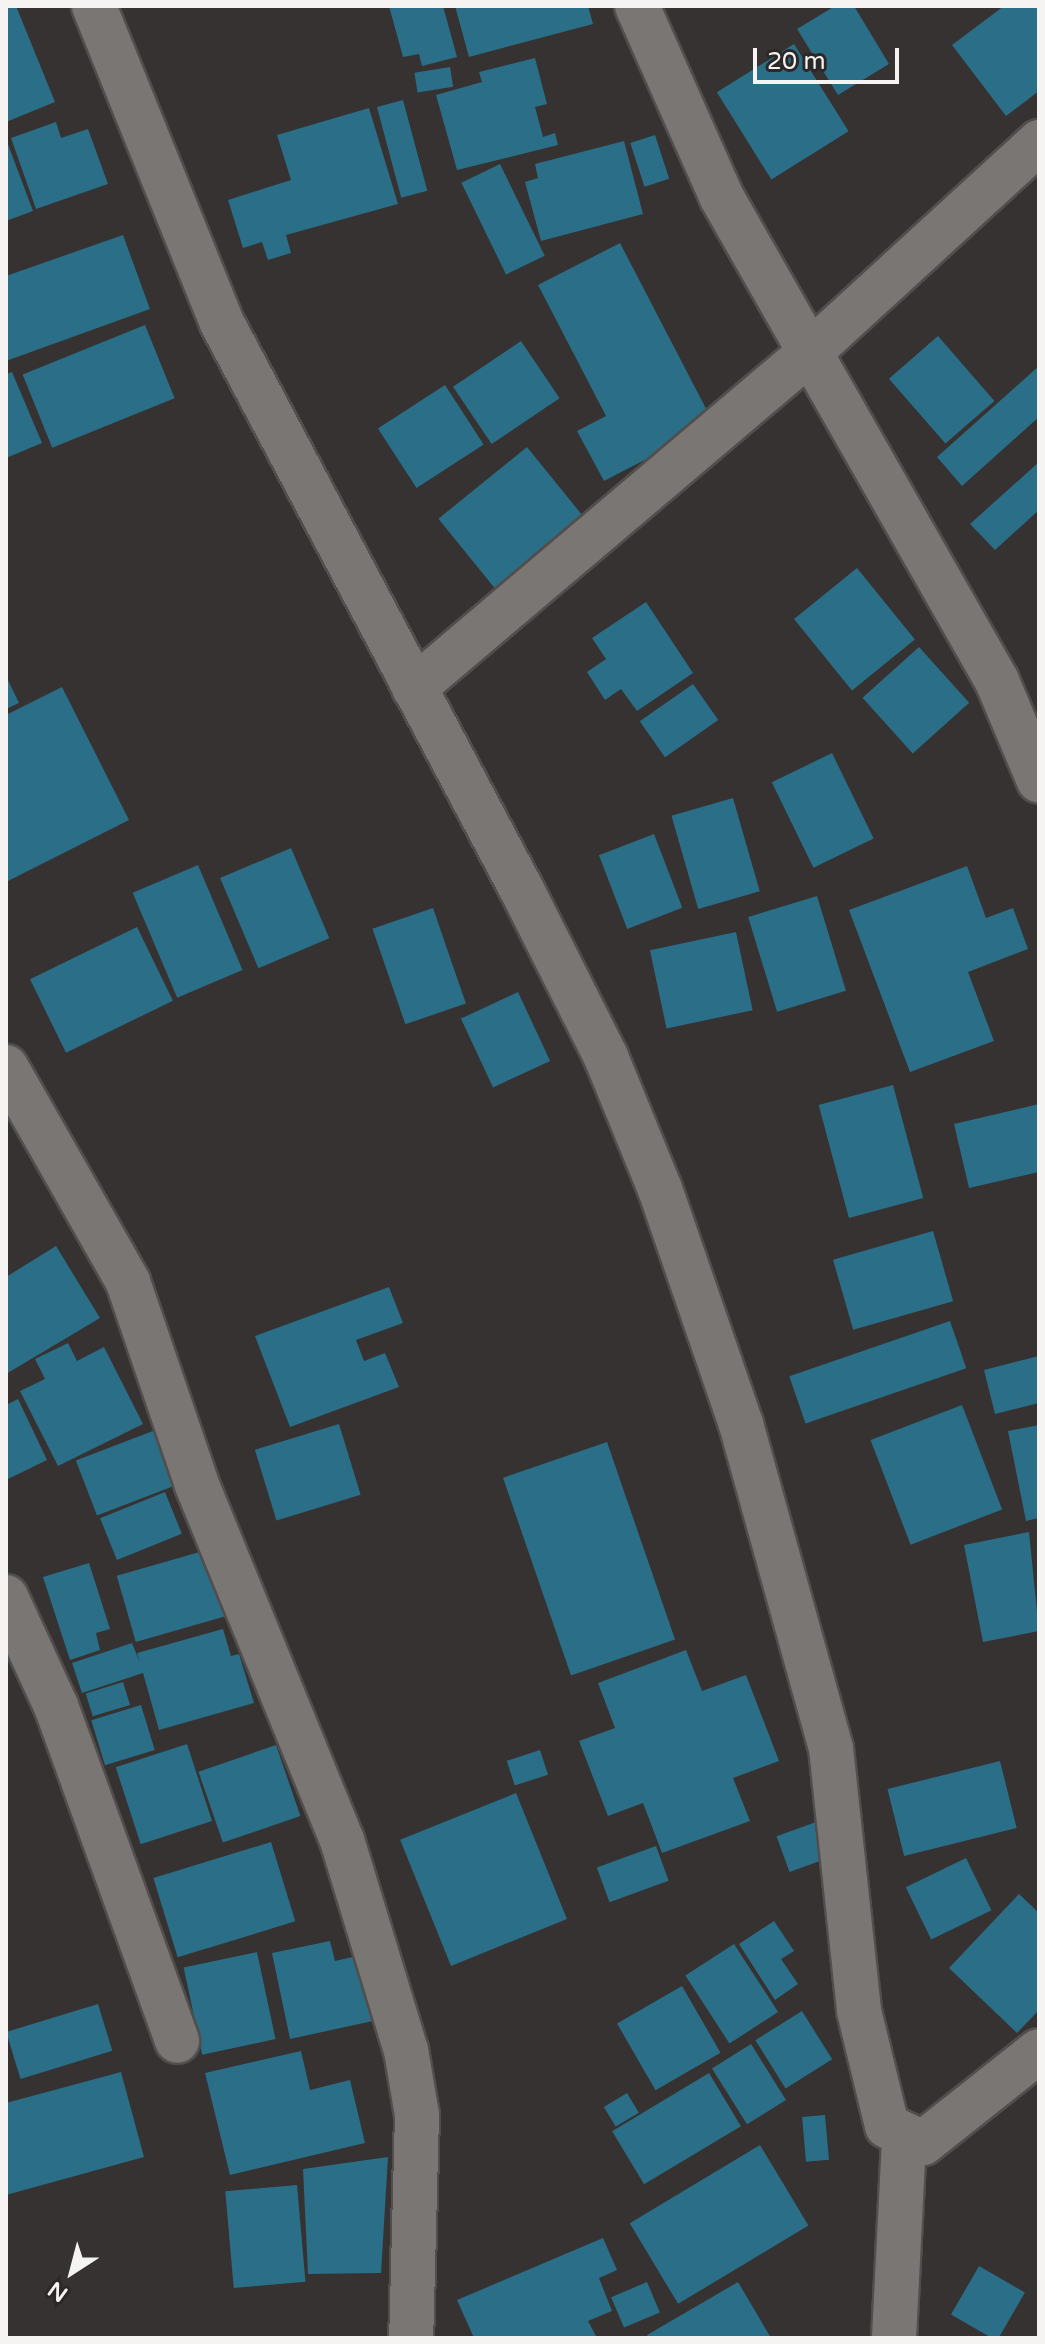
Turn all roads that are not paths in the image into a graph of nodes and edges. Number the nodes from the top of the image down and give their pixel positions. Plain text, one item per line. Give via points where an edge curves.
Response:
1 (94, 6) edge
2 (637, 6) edge
3 (1039, 142) edge
4 (808, 354) junction
5 (414, 688) junction
6 (1039, 781) edge
7 (6, 1067) edge
8 (6, 1597) edge
9 (177, 2041) dead end
10 (1039, 2051) edge
11 (904, 2140) junction
12 (411, 2338) edge
13 (894, 2338) edge

1 - 5 street via 221,321
2 - 4 street via 702,156
3 - 4 street
4 - 5 street
4 - 6 street via 997,681
5 - 11 street via 606,1057 741,1424 831,1748 859,2011 878,2100 887,2126
7 - 12 street via 128,1282 197,1485 342,1840 406,2050 417,2115 421,2169
8 - 9 street via 56,1706
10 - 11 street via 941,2133 923,2143
11 - 13 street

